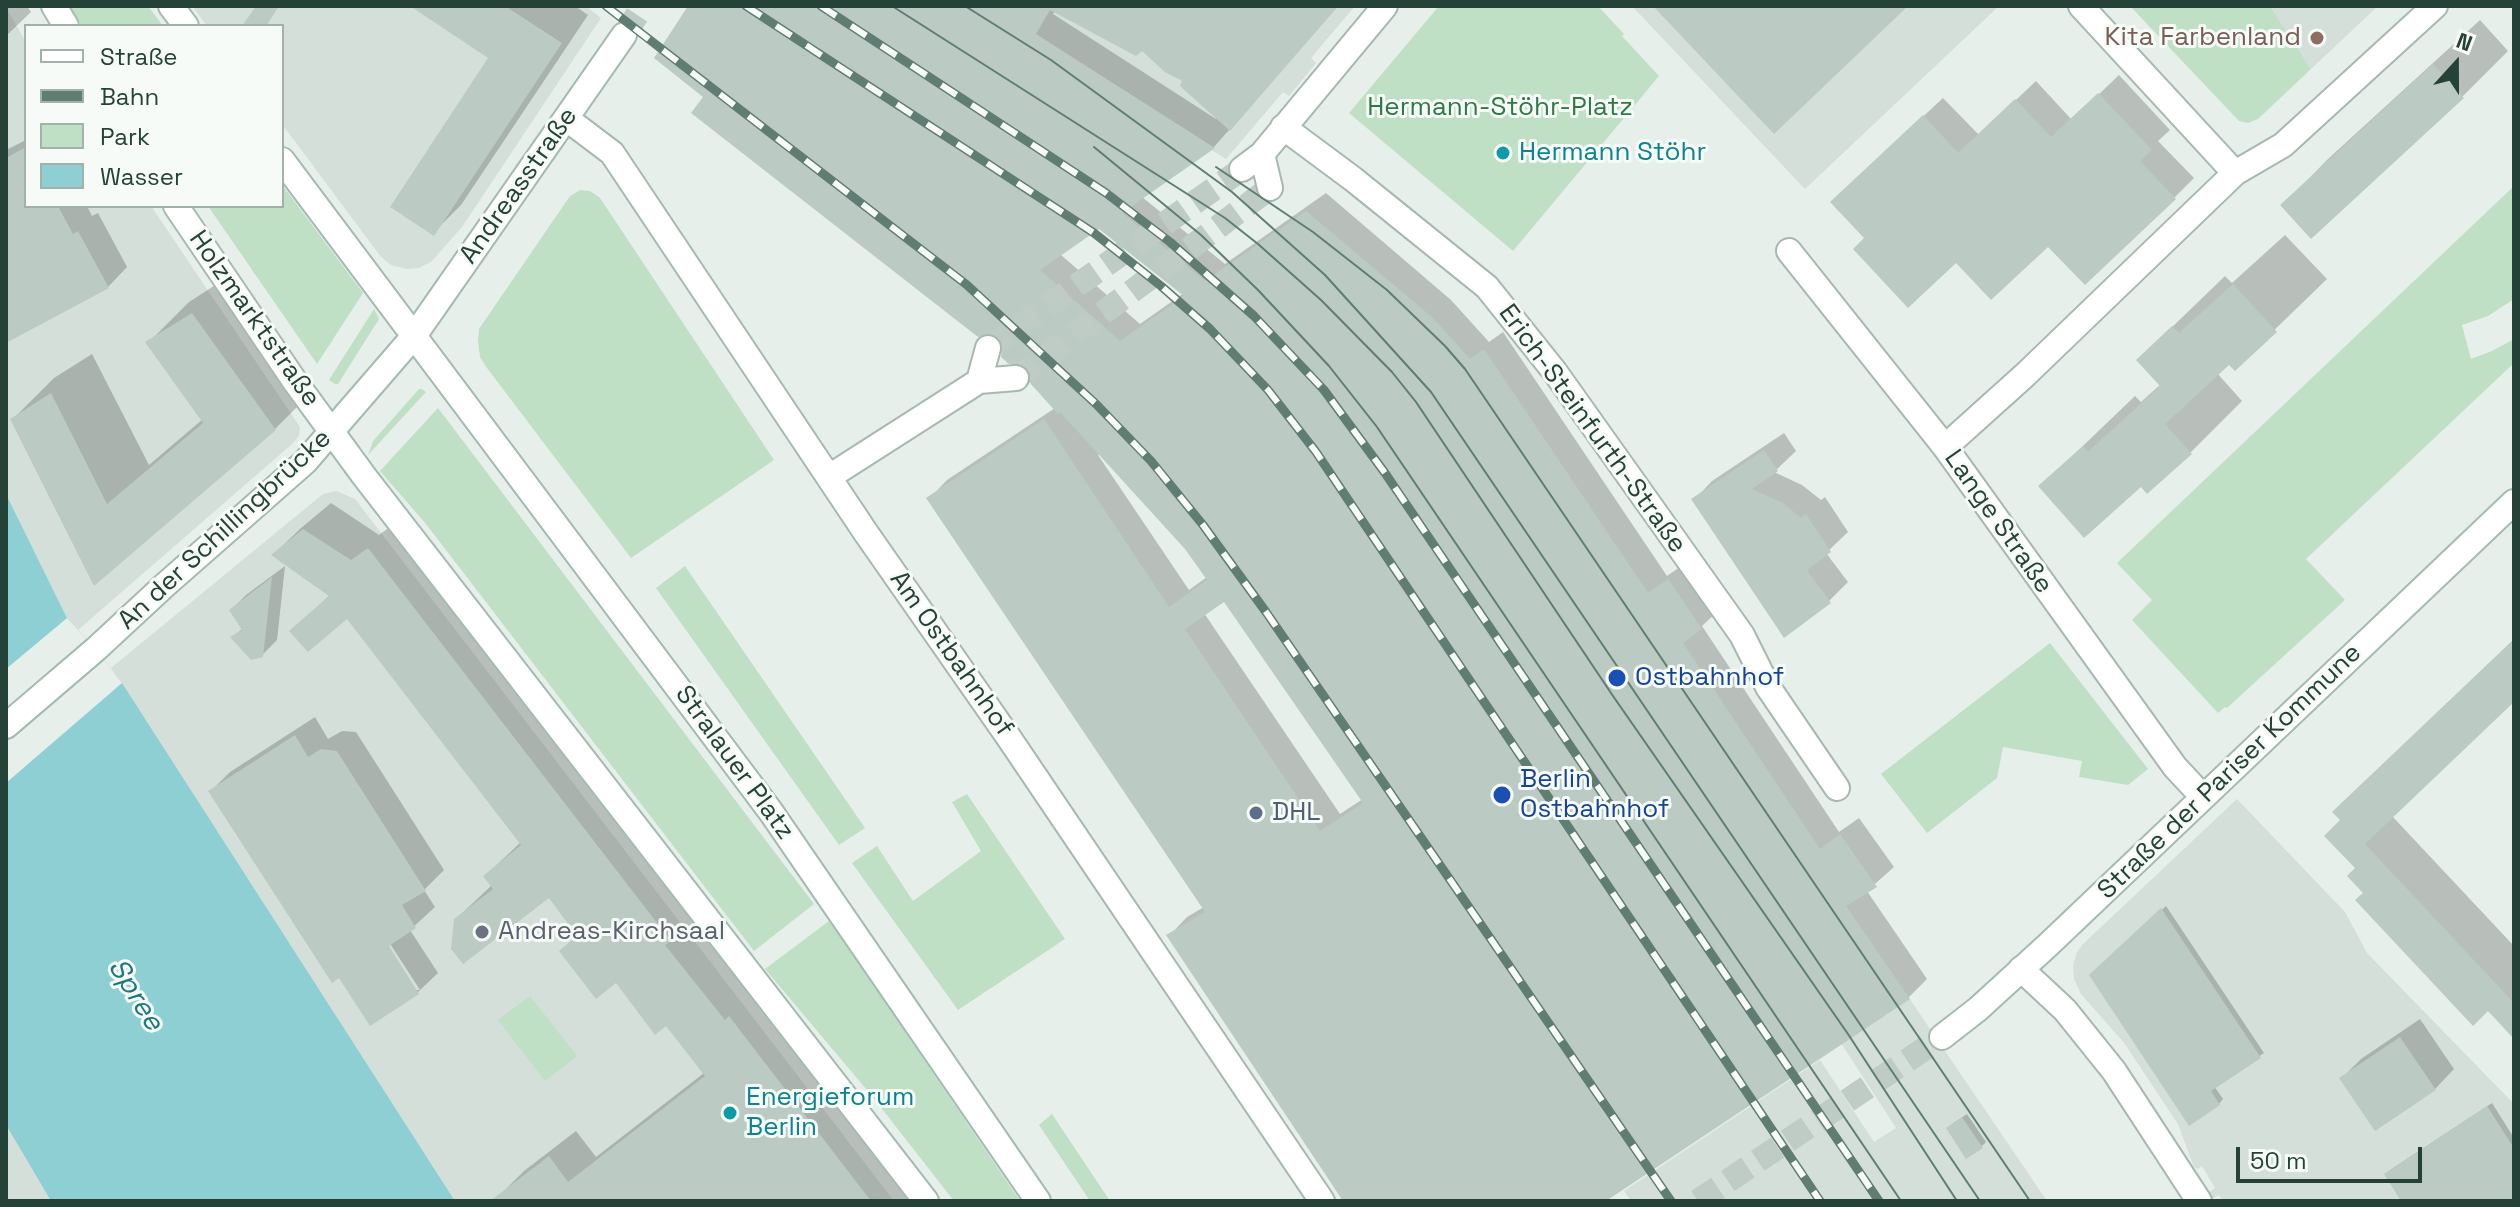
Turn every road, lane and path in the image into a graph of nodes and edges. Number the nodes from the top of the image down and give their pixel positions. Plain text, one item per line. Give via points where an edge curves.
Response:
1 (54, 6) edge
2 (171, 6) edge
3 (1385, 6) edge
4 (2081, 6) edge
5 (2435, 6) edge
6 (65, 24) edge
7 (184, 24) edge
8 (624, 35) tunnel mouth
9 (567, 119) junction
10 (1283, 127) junction
11 (1262, 154) junction
12 (284, 163) edge
13 (1242, 169) tunnel mouth
14 (2235, 173) junction
15 (1270, 188) dead end
16 (177, 208) edge
17 (1789, 251) dead end
18 (414, 336) junction
19 (988, 348) tunnel mouth
20 (1016, 378) tunnel mouth
21 (979, 381) junction
22 (332, 431) junction
23 (1945, 447) junction
24 (829, 477) junction
25 (2514, 502) edge
26 (6, 726) edge
27 (1837, 788) dead end
28 (2203, 797) junction
29 (2021, 969) junction
30 (1942, 1037) tunnel mouth
31 (926, 1201) edge
32 (1038, 1201) edge
33 (1322, 1201) edge
34 (2199, 1201) edge

1 - 6 street
2 - 7 street
3 - 10 street
4 - 14 street
5 - 14 street via 2283,145
8 - 9 street, Andreasstraße
9 - 18 street, Andreasstraße
9 - 24 street, Am Ostbahnhof via 612,153
10 - 11 street
10 - 27 street, Erich-Steinfurth-Straße via 1487,287 1555,372 1742,635 1768,687
11 - 13 street
11 - 15 street
12 - 18 street
14 - 23 street
16 - 22 street, Holzmarktstraße
17 - 23 street, Lange Straße
18 - 22 street, An der Schillingbrücke
18 - 32 street, Stralauer Platz via 771,812
19 - 21 street
20 - 21 street
21 - 24 street
22 - 26 street, An der Schillingbrücke via 294,473
22 - 31 street
23 - 28 street, Lange Straße via 2175,767
24 - 33 street, Am Ostbahnhof
25 - 28 street, Straße der Pariser Kommune
28 - 29 street, Straße der Pariser Kommune
29 - 30 street, Straße der Pariser Kommune
29 - 34 street via 2065,1010 2106,1061

